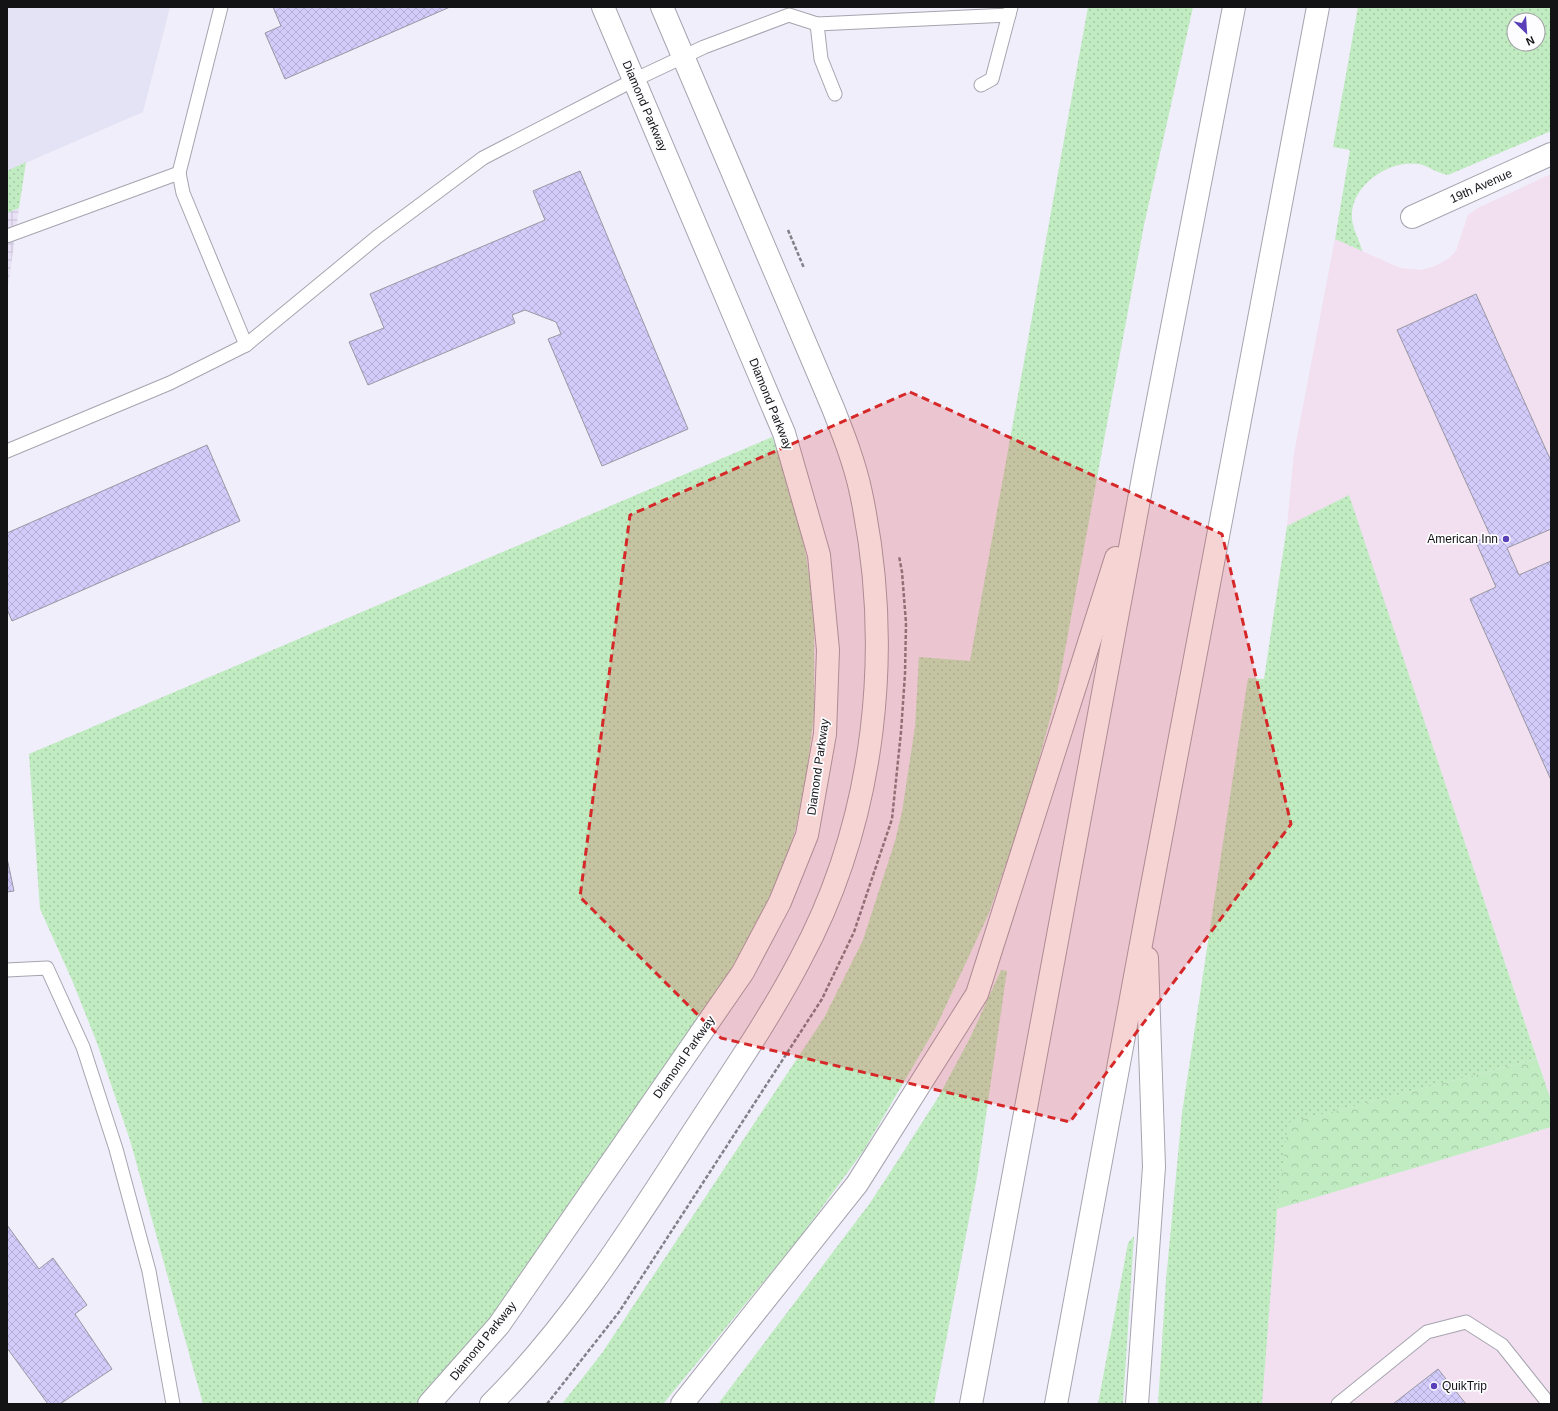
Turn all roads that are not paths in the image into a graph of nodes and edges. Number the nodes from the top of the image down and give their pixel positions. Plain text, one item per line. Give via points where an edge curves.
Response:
1 (221, 7) edge
2 (603, 7) edge
3 (662, 7) edge
4 (1234, 7) edge
5 (1318, 7) edge
6 (1010, 11) edge
7 (957, 12) edge
8 (817, 24) junction
9 (683, 57) junction
10 (634, 80) junction
11 (981, 85) dead end
12 (835, 94) dead end
13 (1551, 154) edge
14 (179, 173) junction
15 (1412, 217) dead end
16 (7, 236) edge
17 (246, 345) junction
18 (7, 451) edge
19 (1145, 467) junction
20 (1146, 917) junction
21 (7, 970) edge
22 (173, 1404) edge
23 (429, 1404) edge
24 (491, 1404) edge
25 (682, 1404) edge
26 (971, 1404) edge
27 (1056, 1404) edge
28 (1137, 1404) edge
29 (1338, 1404) edge
30 (1548, 1404) edge

1 - 14 lane
2 - 10 main road, Diamond Parkway
3 - 9 main road
4 - 19 main road
5 - 20 main road
6 - 7 lane
6 - 11 lane via 992,79
7 - 8 lane
8 - 9 lane via 790,15
8 - 12 lane via 821,59
9 - 10 lane
9 - 24 main road via 833,408 860,491 870,543 877,617 875,692 870,747 858,805 841,865 801,960 622,1242 542,1348
10 - 17 lane via 483,158 377,237
10 - 23 main road, Diamond Parkway via 784,432 819,555 828,650 825,734 807,835 780,902 743,972 499,1325
13 - 15 main road, 19th Avenue
14 - 16 lane
14 - 17 lane via 183,193
17 - 18 lane via 170,383
19 - 25 main road via 977,994 857,1184
19 - 26 main road
20 - 27 main road
20 - 28 main road via 1154,1167
21 - 22 lane via 46,968 83,1047 116,1149 149,1272
29 - 30 lane via 1427,1332 1466,1322 1502,1345

